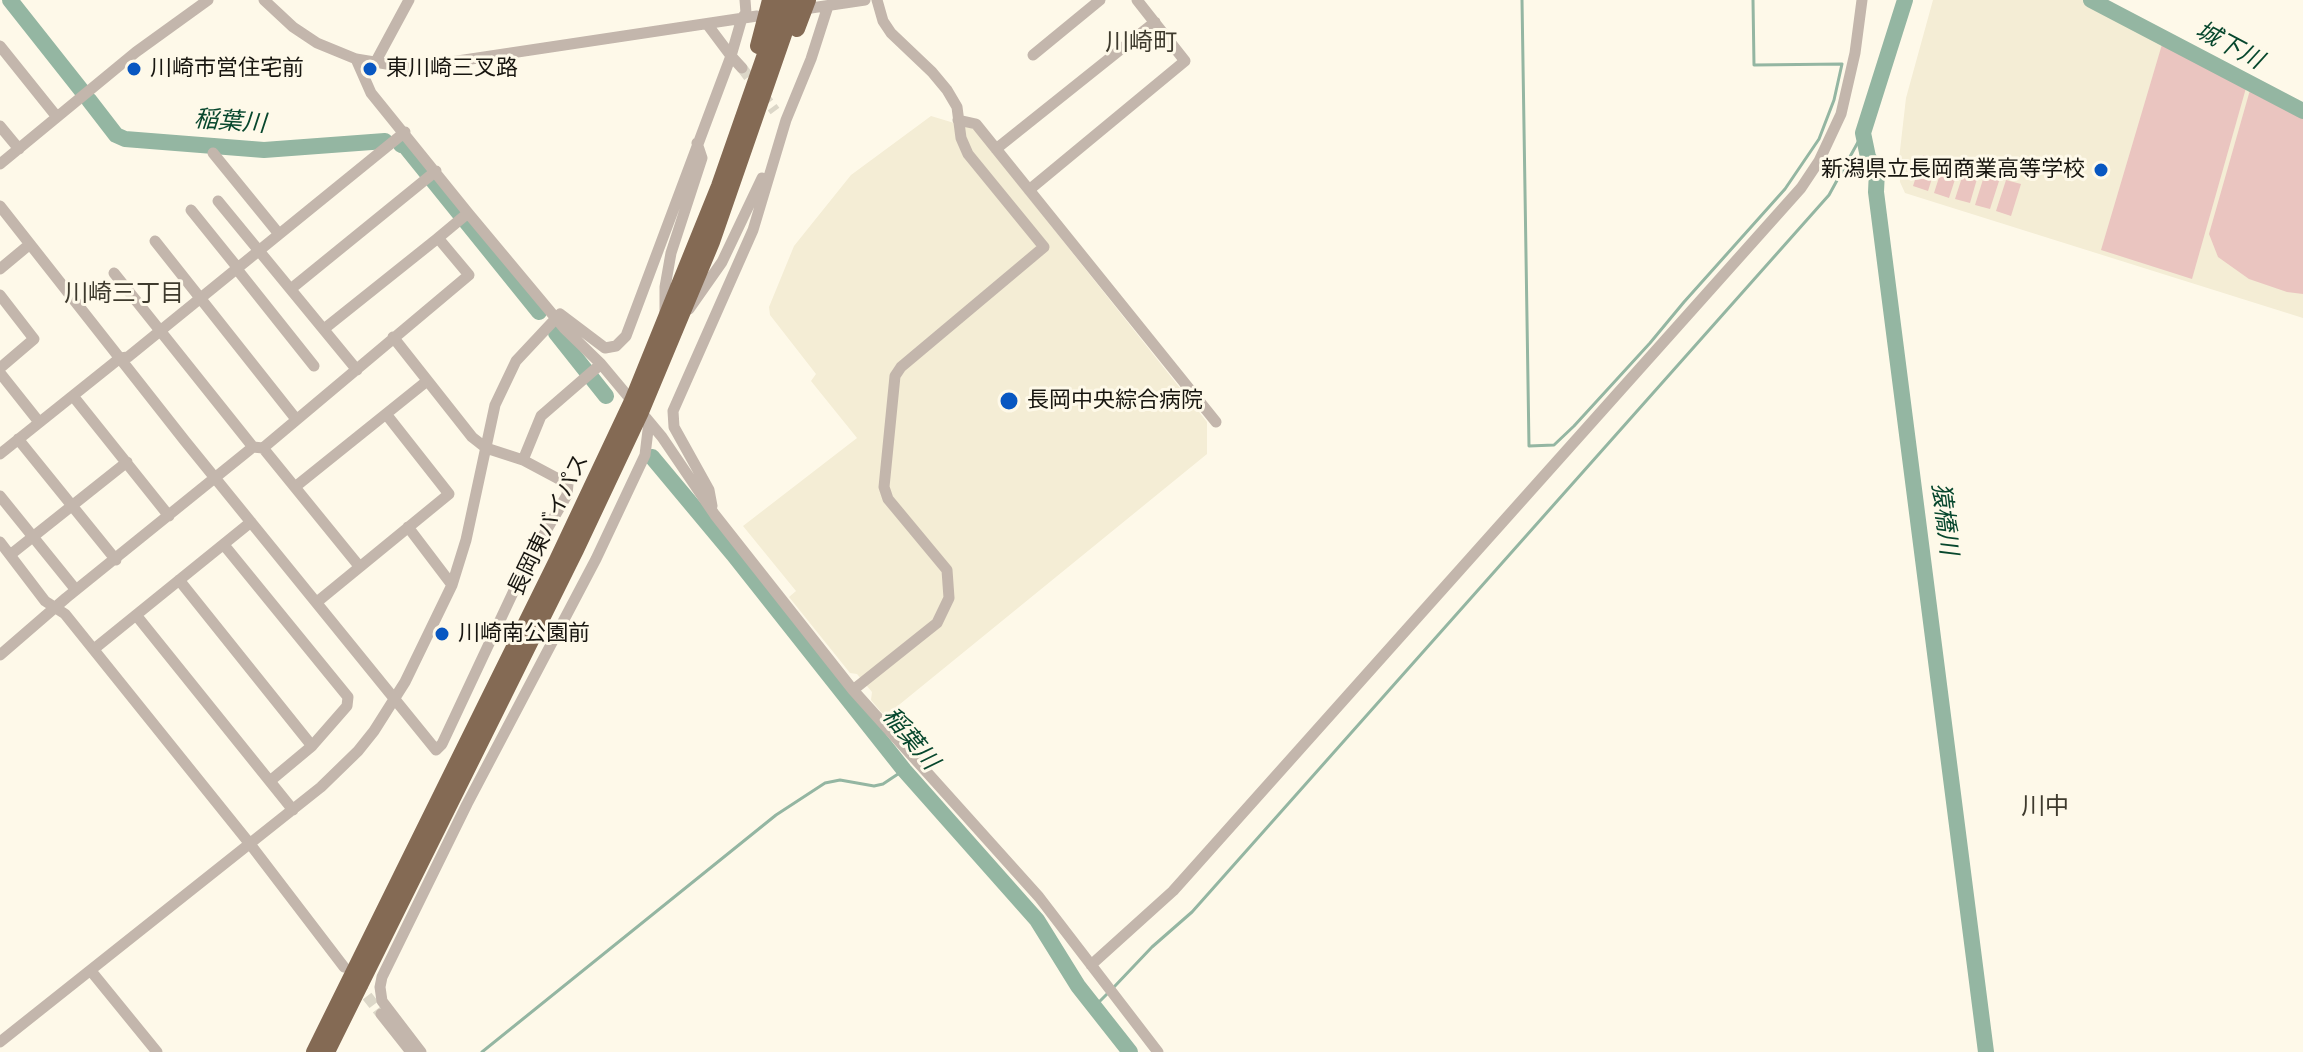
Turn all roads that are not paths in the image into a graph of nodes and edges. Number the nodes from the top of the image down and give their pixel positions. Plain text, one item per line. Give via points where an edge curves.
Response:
1 (208, 0) edge
2 (264, 0) edge
3 (409, 0) edge
4 (745, 0) edge
5 (770, 0) edge
6 (784, 0) edge
7 (796, 0) edge
8 (865, 0) edge
9 (877, 0) edge
10 (1100, 0) edge
11 (1137, 0) edge
12 (1862, 0) edge
13 (810, 4) edge
14 (828, 6) junction
15 (757, 16) dead end
16 (742, 18) junction
17 (1155, 22) junction
18 (707, 24) junction
19 (0, 46) edge
20 (1033, 55) dead end
21 (731, 56) junction
22 (356, 59) junction
23 (375, 63) junction
24 (742, 68) tunnel mouth
25 (775, 111) tunnel mouth
26 (57, 117) junction
27 (786, 120) junction
28 (958, 120) junction
29 (0, 126) edge
30 (405, 132) junction
31 (697, 143) junction
32 (19, 149) junction
33 (777, 149) junction
34 (996, 149) junction
35 (213, 153) dead end
36 (0, 164) edge
37 (436, 171) junction
38 (719, 186) junction
39 (1029, 190) junction
40 (218, 201) dead end
41 (0, 206) edge
42 (191, 210) dead end
43 (468, 213) junction
44 (279, 234) junction
45 (438, 238) junction
46 (155, 241) dead end
47 (712, 242) junction
48 (30, 244) junction
49 (260, 249) junction
50 (236, 268) junction
51 (0, 269) edge
52 (114, 273) dead end
53 (292, 288) junction
54 (0, 295) edge
55 (198, 298) junction
56 (556, 318) junction
57 (672, 321) junction
58 (160, 329) junction
59 (324, 329) junction
60 (393, 337) junction
61 (120, 358) junction
62 (314, 366) dead end
63 (598, 368) junction
64 (357, 370) junction
65 (0, 371) edge
66 (427, 381) junction
67 (73, 396) junction
68 (641, 412) junction
69 (386, 414) junction
70 (296, 419) junction
71 (39, 422) junction
72 (1216, 422) dead end
73 (18, 439) junction
74 (258, 448) junction
75 (486, 448) junction
76 (0, 454) edge
77 (523, 460) junction
78 (127, 462) junction
79 (217, 478) junction
80 (295, 487) junction
81 (0, 496) edge
82 (72, 506) junction
83 (715, 515) junction
84 (169, 516) junction
85 (251, 522) junction
86 (408, 527) junction
87 (34, 537) junction
88 (0, 542) edge
89 (224, 545) junction
90 (10, 555) junction
91 (116, 560) junction
92 (359, 566) junction
93 (179, 580) junction
94 (452, 585) junction
95 (76, 590) junction
96 (317, 602) junction
97 (57, 607) junction
98 (136, 615) junction
99 (94, 649) junction
100 (0, 655) edge
101 (853, 690) junction
102 (395, 701) junction
103 (312, 746) junction
104 (270, 781) junction
105 (293, 810) junction
106 (250, 844) junction
107 (373, 933) junction
108 (1091, 965) junction
109 (344, 967) dead end
110 (91, 971) junction
111 (381, 1014) tunnel mouth
112 (0, 1042) edge
113 (157, 1052) edge
114 (307, 1052) edge
115 (314, 1052) edge
116 (327, 1052) edge
117 (411, 1052) edge
118 (421, 1052) edge
119 (1158, 1052) edge

1 - 26 street
2 - 22 street via 306,37
3 - 23 street
4 - 16 street
5 - 38 highway
6 - 38 highway, 長岡東バイパス
7 - 47 highway, 長岡東バイパス
8 - 14 street
9 - 28 street via 891,33 947,90
10 - 20 street
11 - 17 street
12 - 108 street via 1841,114 1801,188 1173,891
13 - 14 street
13 - 47 highway
14 - 27 street
15 - 16 street
16 - 18 street
16 - 21 street
17 - 34 street
17 - 39 street via 1185,61
18 - 21 street
18 - 23 street via 424,68
19 - 26 street
21 - 24 street
21 - 31 street
22 - 23 street
22 - 30 street via 371,93
25 - 27 street
26 - 32 street
27 - 33 street
28 - 34 street via 976,124
28 - 101 street via 968,154 1044,247 895,376 884,487 888,499 947,570 949,598 937,623
29 - 32 street
30 - 37 street
30 - 44 street
31 - 56 street via 626,336 605,348 570,320 560,314
31 - 57 street via 702,158 667,273
32 - 36 street
33 - 57 street via 722,262
33 - 83 street via 753,230 673,411 674,427 709,490
34 - 39 street
35 - 44 street
37 - 43 street
37 - 53 street
38 - 57 highway, 長岡東バイパス
39 - 72 street
40 - 49 street
41 - 48 street
42 - 50 street
43 - 45 street
43 - 56 street
44 - 49 street
45 - 59 street
45 - 60 street via 469,275
46 - 55 street
47 - 57 highway, 長岡東バイパス
48 - 51 street
48 - 61 street
49 - 50 street
49 - 53 street
50 - 55 street
50 - 62 street
52 - 58 street
53 - 59 street
54 - 65 street via 34,339
55 - 58 street
55 - 70 street
56 - 63 street
56 - 75 street via 507,375
57 - 68 highway, 長岡東バイパス
58 - 61 street
58 - 74 street
59 - 64 street
60 - 64 street
60 - 66 street
61 - 67 street
61 - 79 street
63 - 68 street
63 - 77 street via 541,416
64 - 70 street
65 - 71 street
66 - 69 street
66 - 75 street
67 - 71 street
67 - 78 street
68 - 83 street
68 - 107 highway, 長岡東バイパス via 556,562
68 - 116 highway, 長岡東バイパス
68 - 118 street via 645,455 382,977 382,1001
69 - 80 street
69 - 86 street via 449,494
70 - 74 street
71 - 73 street
73 - 76 street
73 - 82 street
74 - 79 street
74 - 80 street
75 - 77 street
75 - 94 street
77 - 102 street via 568,484 567,495 525,567 436,750
78 - 82 street
78 - 84 street
79 - 84 street
79 - 85 street
80 - 92 street
81 - 87 street
82 - 87 street
82 - 91 street
83 - 101 street
84 - 91 street
85 - 89 street
85 - 96 street
86 - 92 street
86 - 94 street
87 - 90 street
87 - 95 street
88 - 90 street
89 - 93 street
89 - 103 street via 348,697 347,706
90 - 97 street via 45,601
91 - 95 street
92 - 96 street
93 - 98 street
93 - 103 street
94 - 102 street
95 - 97 street
96 - 102 street
97 - 99 street
97 - 100 street
98 - 99 street
98 - 104 street
99 - 106 street
101 - 108 street via 1039,897
102 - 105 street via 358,751
103 - 104 street
104 - 105 street
105 - 106 street
106 - 109 street
106 - 110 street
107 - 114 highway
107 - 115 highway, 長岡東バイパス
108 - 119 street
110 - 112 street
110 - 113 street
111 - 117 street

